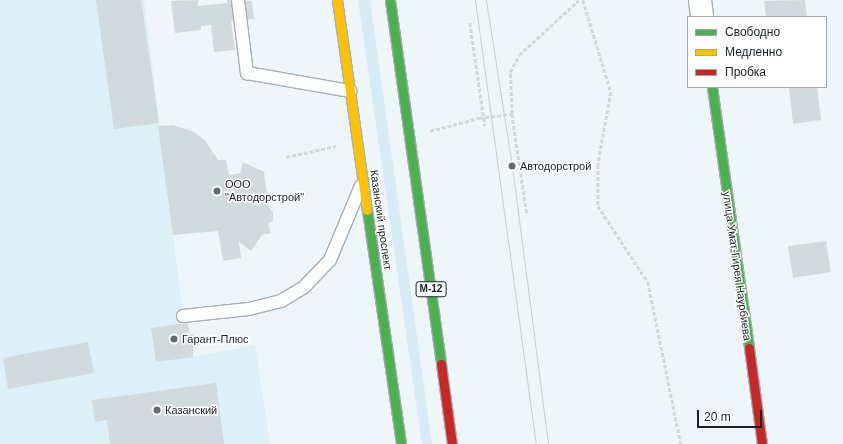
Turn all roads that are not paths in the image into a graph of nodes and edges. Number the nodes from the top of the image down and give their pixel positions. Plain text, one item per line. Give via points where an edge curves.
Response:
1 (238, 0) edge
2 (337, 0) edge
3 (390, 0) edge
4 (700, 0) edge
5 (702, 16) edge
6 (712, 88) edge
7 (350, 91) junction
8 (363, 179) junction
9 (183, 316) dead end
10 (401, 444) edge
11 (452, 444) edge
12 (762, 444) edge

1 - 7 lane via 247,73
2 - 7 main road, Казанский проспект
3 - 11 main road, М-12
4 - 5 street
6 - 12 main road, улица Умат-Гирея Наурбиева
7 - 8 main road, Казанский проспект
8 - 9 lane via 330,260 304,286 281,301 249,309
8 - 10 main road, Казанский проспект

